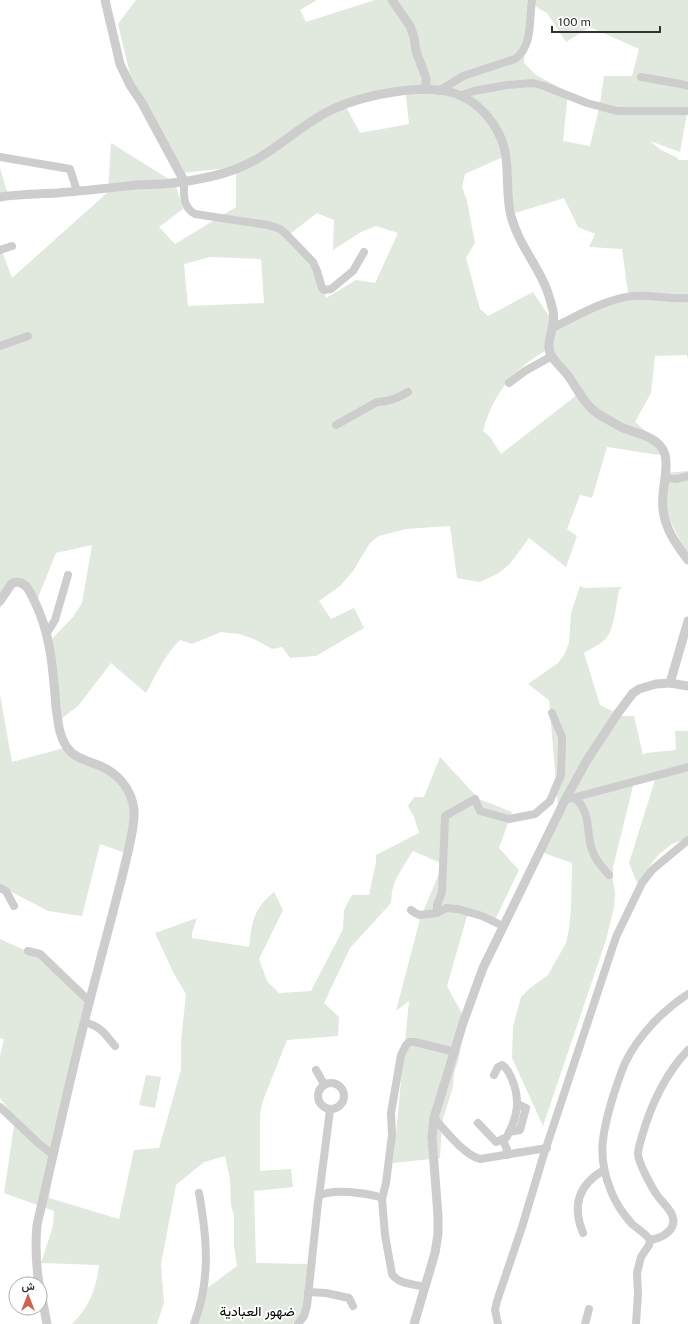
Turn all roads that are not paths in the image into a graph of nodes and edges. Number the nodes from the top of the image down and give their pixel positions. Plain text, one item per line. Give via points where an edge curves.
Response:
1 (105, 0) edge
2 (392, 0) edge
3 (532, 0) edge
4 (640, 77) dead end
5 (688, 86) edge
6 (426, 89) junction
7 (439, 90) junction
8 (461, 96) junction
9 (688, 111) edge
10 (0, 157) edge
11 (184, 181) junction
12 (77, 191) junction
13 (0, 197) edge
14 (12, 246) dead end
15 (0, 250) edge
16 (364, 252) dead end
17 (688, 298) edge
18 (668, 299) junction
19 (688, 304) edge
20 (553, 328) junction
21 (28, 336) dead end
22 (0, 346) edge
23 (552, 356) junction
24 (509, 383) dead end
25 (408, 392) dead end
26 (336, 425) dead end
27 (688, 476) edge
28 (665, 478) junction
29 (688, 560) edge
30 (68, 575) dead end
31 (0, 600) edge
32 (688, 621) edge
33 (47, 633) junction
34 (670, 683) junction
35 (688, 686) edge
36 (552, 713) dead end
37 (688, 767) edge
38 (575, 798) junction
39 (565, 800) junction
40 (688, 840) edge
41 (609, 875) dead end
42 (0, 888) edge
43 (14, 906) dead end
44 (411, 910) dead end
45 (437, 913) junction
46 (503, 926) junction
47 (28, 951) dead end
48 (688, 994) edge
49 (89, 1001) junction
50 (85, 1022) junction
51 (115, 1046) dead end
52 (688, 1050) edge
53 (455, 1052) junction
54 (316, 1070) dead end
55 (494, 1075) dead end
56 (324, 1084) junction
57 (0, 1106) edge
58 (330, 1110) junction
59 (434, 1118) junction
60 (478, 1123) dead end
61 (502, 1139) junction
62 (547, 1148) junction
63 (53, 1155) junction
64 (506, 1155) junction
65 (604, 1170) junction
66 (200, 1192) dead end
67 (319, 1196) junction
68 (382, 1199) junction
69 (583, 1233) dead end
70 (650, 1240) junction
71 (38, 1276) edge
72 (425, 1287) junction
73 (308, 1292) junction
74 (353, 1306) dead end
75 (589, 1309) dead end
76 (194, 1324) edge
77 (298, 1324) edge
78 (414, 1324) edge
79 (498, 1324) edge
80 (585, 1324) edge
81 (636, 1324) edge

1 - 11 street via 120,64
2 - 6 street via 410,26 426,78
3 - 7 street via 528,40 521,55 463,76
4 - 5 street
6 - 7 street
6 - 11 street via 383,94 330,110 239,169
7 - 8 street
8 - 9 street via 501,86 533,83 617,111
8 - 20 street via 483,112 504,145 511,215 525,250 542,279 554,313
10 - 12 street via 70,169
11 - 12 street
11 - 16 street via 184,203 188,210 195,214 274,226 286,234 313,262 324,290 331,289 353,271
12 - 13 street
14 - 15 street
17 - 18 street
18 - 19 street
18 - 20 street via 633,296 620,298
20 - 23 street via 549,346
21 - 22 street
23 - 24 street
23 - 28 street via 594,411 619,426 655,440 661,446 667,465
25 - 26 street via 378,402
27 - 28 street via 677,480
28 - 29 street via 662,507 667,528
30 - 33 street via 55,620
31 - 33 street via 12,583 18,582 27,586
32 - 34 street
33 - 49 street via 58,723 64,740 71,752 78,757 116,774 128,790 134,807 132,832 123,873
34 - 35 street
34 - 39 street via 648,685 633,693 587,760
36 - 45 street via 562,737 562,752 561,775 550,801 535,814 510,819 480,811 475,799 445,816 442,892
37 - 38 street
38 - 39 street
38 - 41 street via 584,808 595,858
39 - 46 street
40 - 62 street via 652,870 642,883 622,923 608,958
42 - 43 street via 6,891
44 - 45 street via 420,915
45 - 46 street via 446,908 458,909
46 - 53 street via 483,968
47 - 49 street via 40,954
48 - 65 street via 655,1022 641,1038 626,1063 604,1129
49 - 50 street
50 - 51 street via 95,1025
50 - 63 street
52 - 70 street via 678,1060 648,1114 639,1148 638,1154 651,1184 672,1216 673,1223 669,1233 660,1239
53 - 59 street
53 - 68 street via 415,1042 410,1042 403,1048 391,1113 392,1135
54 - 56 street
55 - 61 street via 502,1065 508,1071 518,1097 515,1118 506,1138
56 - 58 street via 318,1096 319,1102
56 - 58 street via 338,1084 344,1090 343,1104 337,1109
57 - 63 street
58 - 67 street
59 - 64 street via 473,1157 480,1159
59 - 72 street via 432,1138 438,1234
60 - 61 street via 496,1142
61 - 64 street via 507,1149
62 - 64 street
62 - 79 street via 497,1301 495,1310
63 - 71 street via 37,1225 35,1248
65 - 69 street via 586,1183 579,1194 577,1205
65 - 70 street via 621,1211
66 - 76 street via 206,1228 206,1265 202,1299
67 - 68 street via 327,1192 336,1192 375,1195
67 - 73 street
68 - 72 street via 392,1274 400,1281
70 - 81 street via 641,1257 637,1273
72 - 78 street
73 - 74 street via 349,1298
73 - 77 street via 304,1316
75 - 80 street

